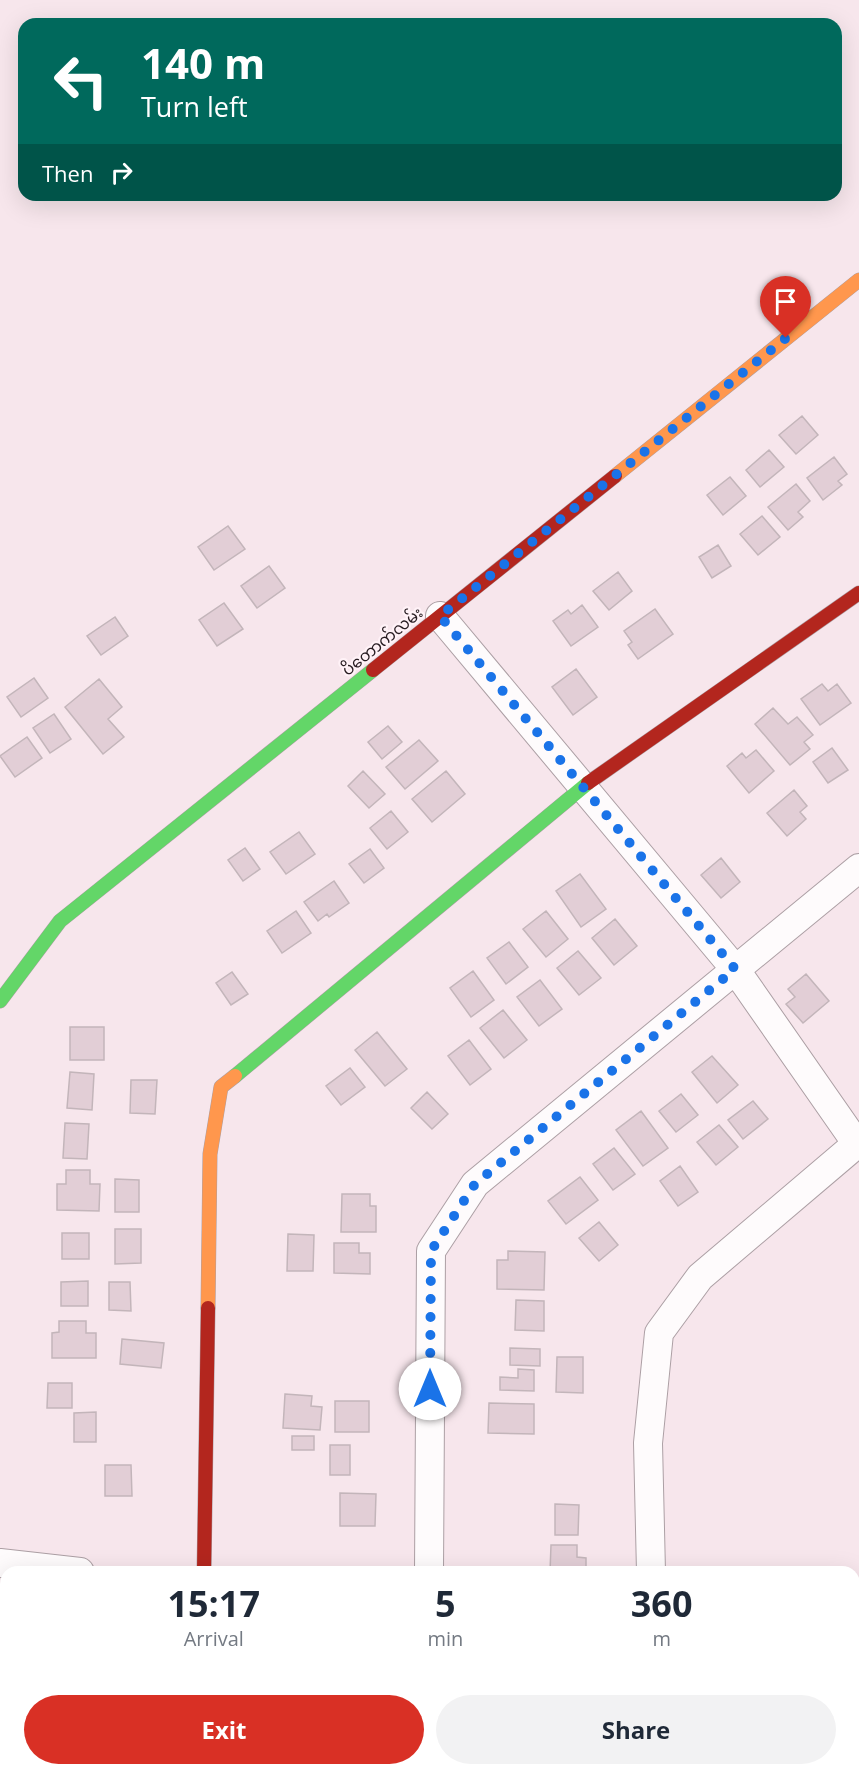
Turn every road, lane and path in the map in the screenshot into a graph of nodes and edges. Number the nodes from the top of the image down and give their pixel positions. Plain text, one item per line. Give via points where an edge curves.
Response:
1 (859, 280) edge
2 (859, 593) edge
3 (440, 616) junction
4 (583, 788) junction
5 (859, 867) edge
6 (735, 969) junction
7 (0, 1001) edge
8 (858, 1143) edge
9 (0, 1563) edge
10 (27, 1566) edge
11 (204, 1566) edge
12 (429, 1566) edge
13 (651, 1566) edge

1 - 3 street, ပိတောက်လမ်း
2 - 4 street
3 - 4 street
3 - 7 street, ပိတောက်လမ်း via 60,921
4 - 6 street
4 - 11 street via 221,1087 210,1154
5 - 6 street
6 - 8 street
6 - 12 street via 475,1184 431,1251
8 - 13 street via 700,1277 659,1333 648,1443
9 - 10 street

